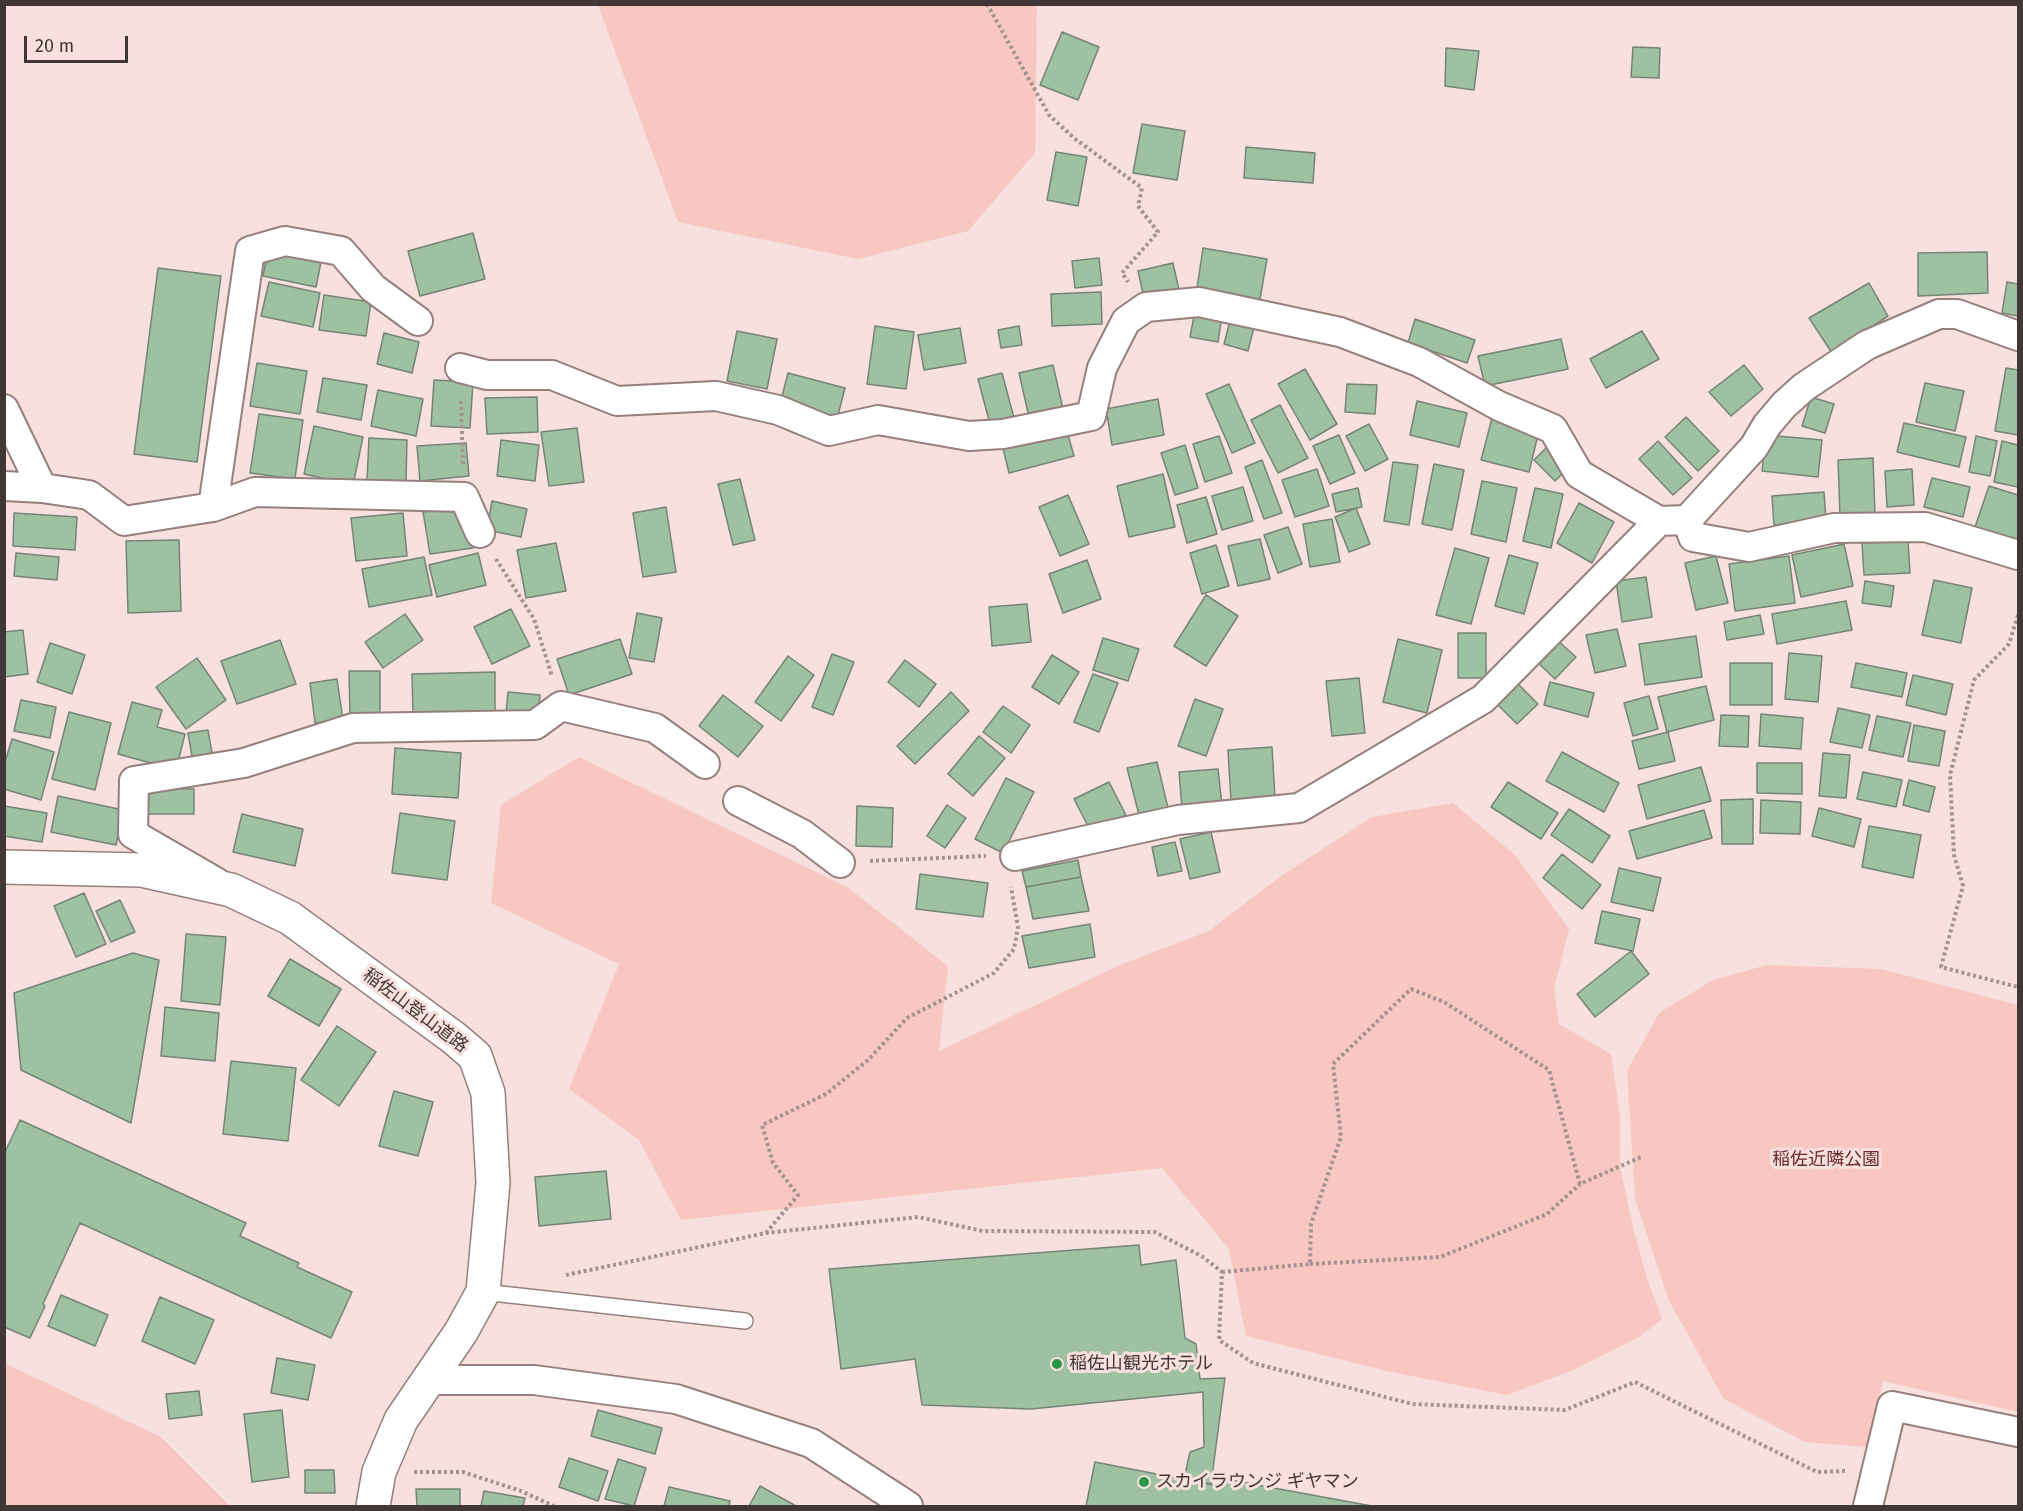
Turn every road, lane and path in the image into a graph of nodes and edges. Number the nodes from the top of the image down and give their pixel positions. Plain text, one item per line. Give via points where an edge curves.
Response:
1 (987, 4) edge
2 (1146, 307) junction
3 (418, 321) dead end
4 (2019, 336) edge
5 (460, 368) joint
6 (4, 409) edge
7 (4, 486) edge
8 (42, 488) junction
9 (464, 497) junction
10 (213, 507) junction
11 (1687, 520) junction
12 (1659, 522) junction
13 (480, 533) joint
14 (2019, 555) edge
15 (2019, 615) edge
16 (561, 706) junction
17 (705, 764) dead end
18 (738, 801) dead end
19 (1015, 856) joint
20 (840, 862) joint
21 (4, 867) edge
22 (231, 890) junction
23 (1010, 890) dead end
24 (2019, 987) edge
25 (1641, 1157) dead end
26 (1580, 1184) junction
27 (766, 1233) junction
28 (1310, 1264) junction
29 (1222, 1272) junction
30 (562, 1275) dead end
31 (483, 1292) junction
32 (745, 1321) dead end
33 (427, 1380) junction
34 (2019, 1432) edge
35 (1875, 1471) junction
36 (379, 1472) junction
37 (373, 1506) edge
38 (554, 1506) edge
39 (908, 1506) edge
40 (1868, 1506) edge

1 - 2 path via 1049,115 1142,188 1138,206 1158,232 1122,273
2 - 5 street via 1126,321 1102,368 1091,416 1003,434 969,436 878,420 829,431 778,410 716,396 617,401 552,375 487,375
2 - 12 street via 1199,302 1340,332 1419,362 1499,406 1553,429 1579,474
3 - 10 street via 373,288 342,251 285,241 250,251
4 - 11 street via 1957,314 1939,314 1867,345 1784,405 1754,447
5 - 9 path
6 - 8 street
7 - 8 street
8 - 10 street via 89,495 124,521
9 - 10 street via 255,492
9 - 13 street
11 - 12 street
11 - 14 street via 1693,537 1749,547 1834,528 1925,526
12 - 19 street via 1483,699 1299,808 1178,820
13 - 16 path via 534,619
15 - 24 path via 2009,644 1974,680 1950,775 1954,855 1963,886 1941,967
16 - 17 street via 655,728
16 - 22 street via 535,725 353,728 244,763 134,781 133,834
18 - 20 street via 802,834
19 - 20 path
21 - 22 street, 稲佐山登山道路 via 141,870
22 - 31 street, 稲佐山登山道路 via 291,918 475,1056 488,1093 493,1183
23 - 27 path via 1018,927 1014,949 994,973 907,1018 868,1060 826,1094 762,1125 773,1163 798,1195
25 - 26 path
26 - 28 path via 1547,1214 1440,1257
26 - 28 path via 1549,1070 1444,1002 1411,989 1333,1065 1341,1137 1311,1224
27 - 29 path via 918,1217 983,1231 1155,1232 1203,1257
27 - 30 path
28 - 29 path
29 - 35 path via 1219,1340 1253,1363 1412,1404 1565,1410 1635,1382 1816,1472
31 - 32 lane
31 - 33 street, 稲佐山登山道路 via 462,1332
33 - 36 street, 稲佐山登山道路 via 401,1420
33 - 39 street via 534,1380 676,1399 811,1443
34 - 35 street via 1892,1406
35 - 40 street
36 - 37 street, 稲佐山登山道路
36 - 38 path via 463,1473

